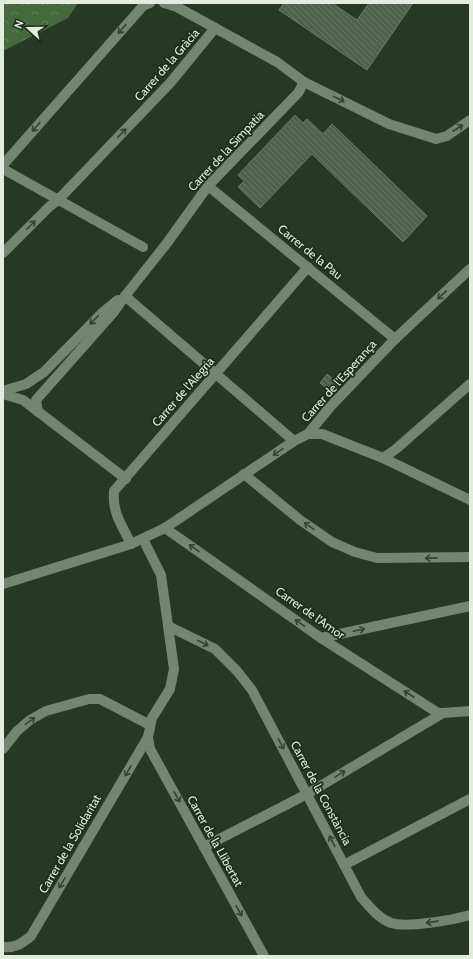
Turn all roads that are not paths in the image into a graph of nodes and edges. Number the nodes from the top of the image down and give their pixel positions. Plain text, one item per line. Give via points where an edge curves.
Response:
1 (150, 3) edge
2 (164, 3) edge
3 (215, 28) junction
4 (304, 82) junction
5 (470, 120) edge
6 (3, 165) edge
7 (3, 169) edge
8 (208, 186) junction
9 (58, 200) junction
10 (143, 247) dead end
11 (3, 253) edge
12 (308, 267) junction
13 (470, 269) edge
14 (124, 296) junction
15 (395, 339) junction
16 (217, 374) junction
17 (470, 384) edge
18 (3, 393) edge
19 (38, 412) junction
20 (308, 434) junction
21 (294, 441) junction
22 (383, 458) junction
23 (244, 474) junction
24 (126, 479) junction
25 (470, 500) edge
26 (165, 528) junction
27 (143, 539) junction
28 (131, 544) junction
29 (470, 557) edge
30 (3, 584) edge
31 (470, 606) edge
32 (168, 626) junction
33 (321, 638) junction
34 (470, 711) edge
35 (443, 713) junction
36 (150, 725) junction
37 (148, 737) junction
38 (3, 749) edge
39 (307, 794) junction
40 (470, 799) edge
41 (204, 847) junction
42 (344, 865) junction
43 (470, 915) edge
44 (3, 947) edge
45 (264, 956) edge

1 -> 6 street via 143,6
2 - 3 street via 177,6
3 - 4 street, Carrer de la Gràcia via 277,62
9 -> 3 street, Carrer de la Gràcia via 171,82
4 -> 5 street, Carrer de la Gràcia via 390,124 436,138 447,136
4 - 8 street, Carrer de la Simpatia via 298,92
7 - 9 street
8 - 12 street, Carrer de la Pau
8 - 14 street, Carrer de la Simpatia via 167,243
9 - 10 street
11 -> 9 street, Carrer de la Gràcia
12 - 15 street, Carrer de la Pau
12 - 16 street, Carrer de l'Alegria
13 -> 15 street, Carrer de l'Esperança
14 - 16 street
14 -> 18 street, Carrer de la Simpatia via 102,313 44,372 26,384
14 - 19 street, Carrer de la Simpatia via 94,336 36,400
15 - 20 street, Carrer de l'Esperança via 330,407
16 - 21 street
16 - 24 street, Carrer de l'Alegria
17 - 22 street
18 - 19 street via 23,400
19 - 24 street
20 - 21 street, Carrer de l'Esperança
20 - 22 street via 322,434
21 -> 23 street, Carrer de l'Esperança
22 - 25 street
23 - 26 street, Carrer de l'Esperança
29 -> 23 street via 377,558 355,552 332,542 306,524
24 - 28 street, Carrer de l'Alegria via 114,491 113,502 115,513
26 - 27 street, Carrer de l'Esperança
33 -> 26 street, Carrer de l'Amor
27 - 28 street, Carrer de l'Esperança
27 - 32 street via 161,576
28 - 30 street, Carrer de l'Esperança
33 -> 31 street
32 - 36 street via 174,669 170,689
32 -> 39 street, Carrer de la Constància via 215,649 237,670 252,690
35 -> 33 street, Carrer de l'Amor via 438,713
34 - 35 street
39 -> 35 street
36 - 37 street
38 -> 36 street via 17,731 46,710 89,699 100,700
37 -> 41 street, Carrer de la Llibertat via 150,749
37 -> 44 street, Carrer de la Solidaritat via 32,936 13,947
39 - 41 street
42 -> 39 street, Carrer de la Constància
40 - 42 street
41 -> 45 street, Carrer de la Llibertat
43 -> 42 street, Carrer de la Constància via 411,925 391,923 374,912 361,897

